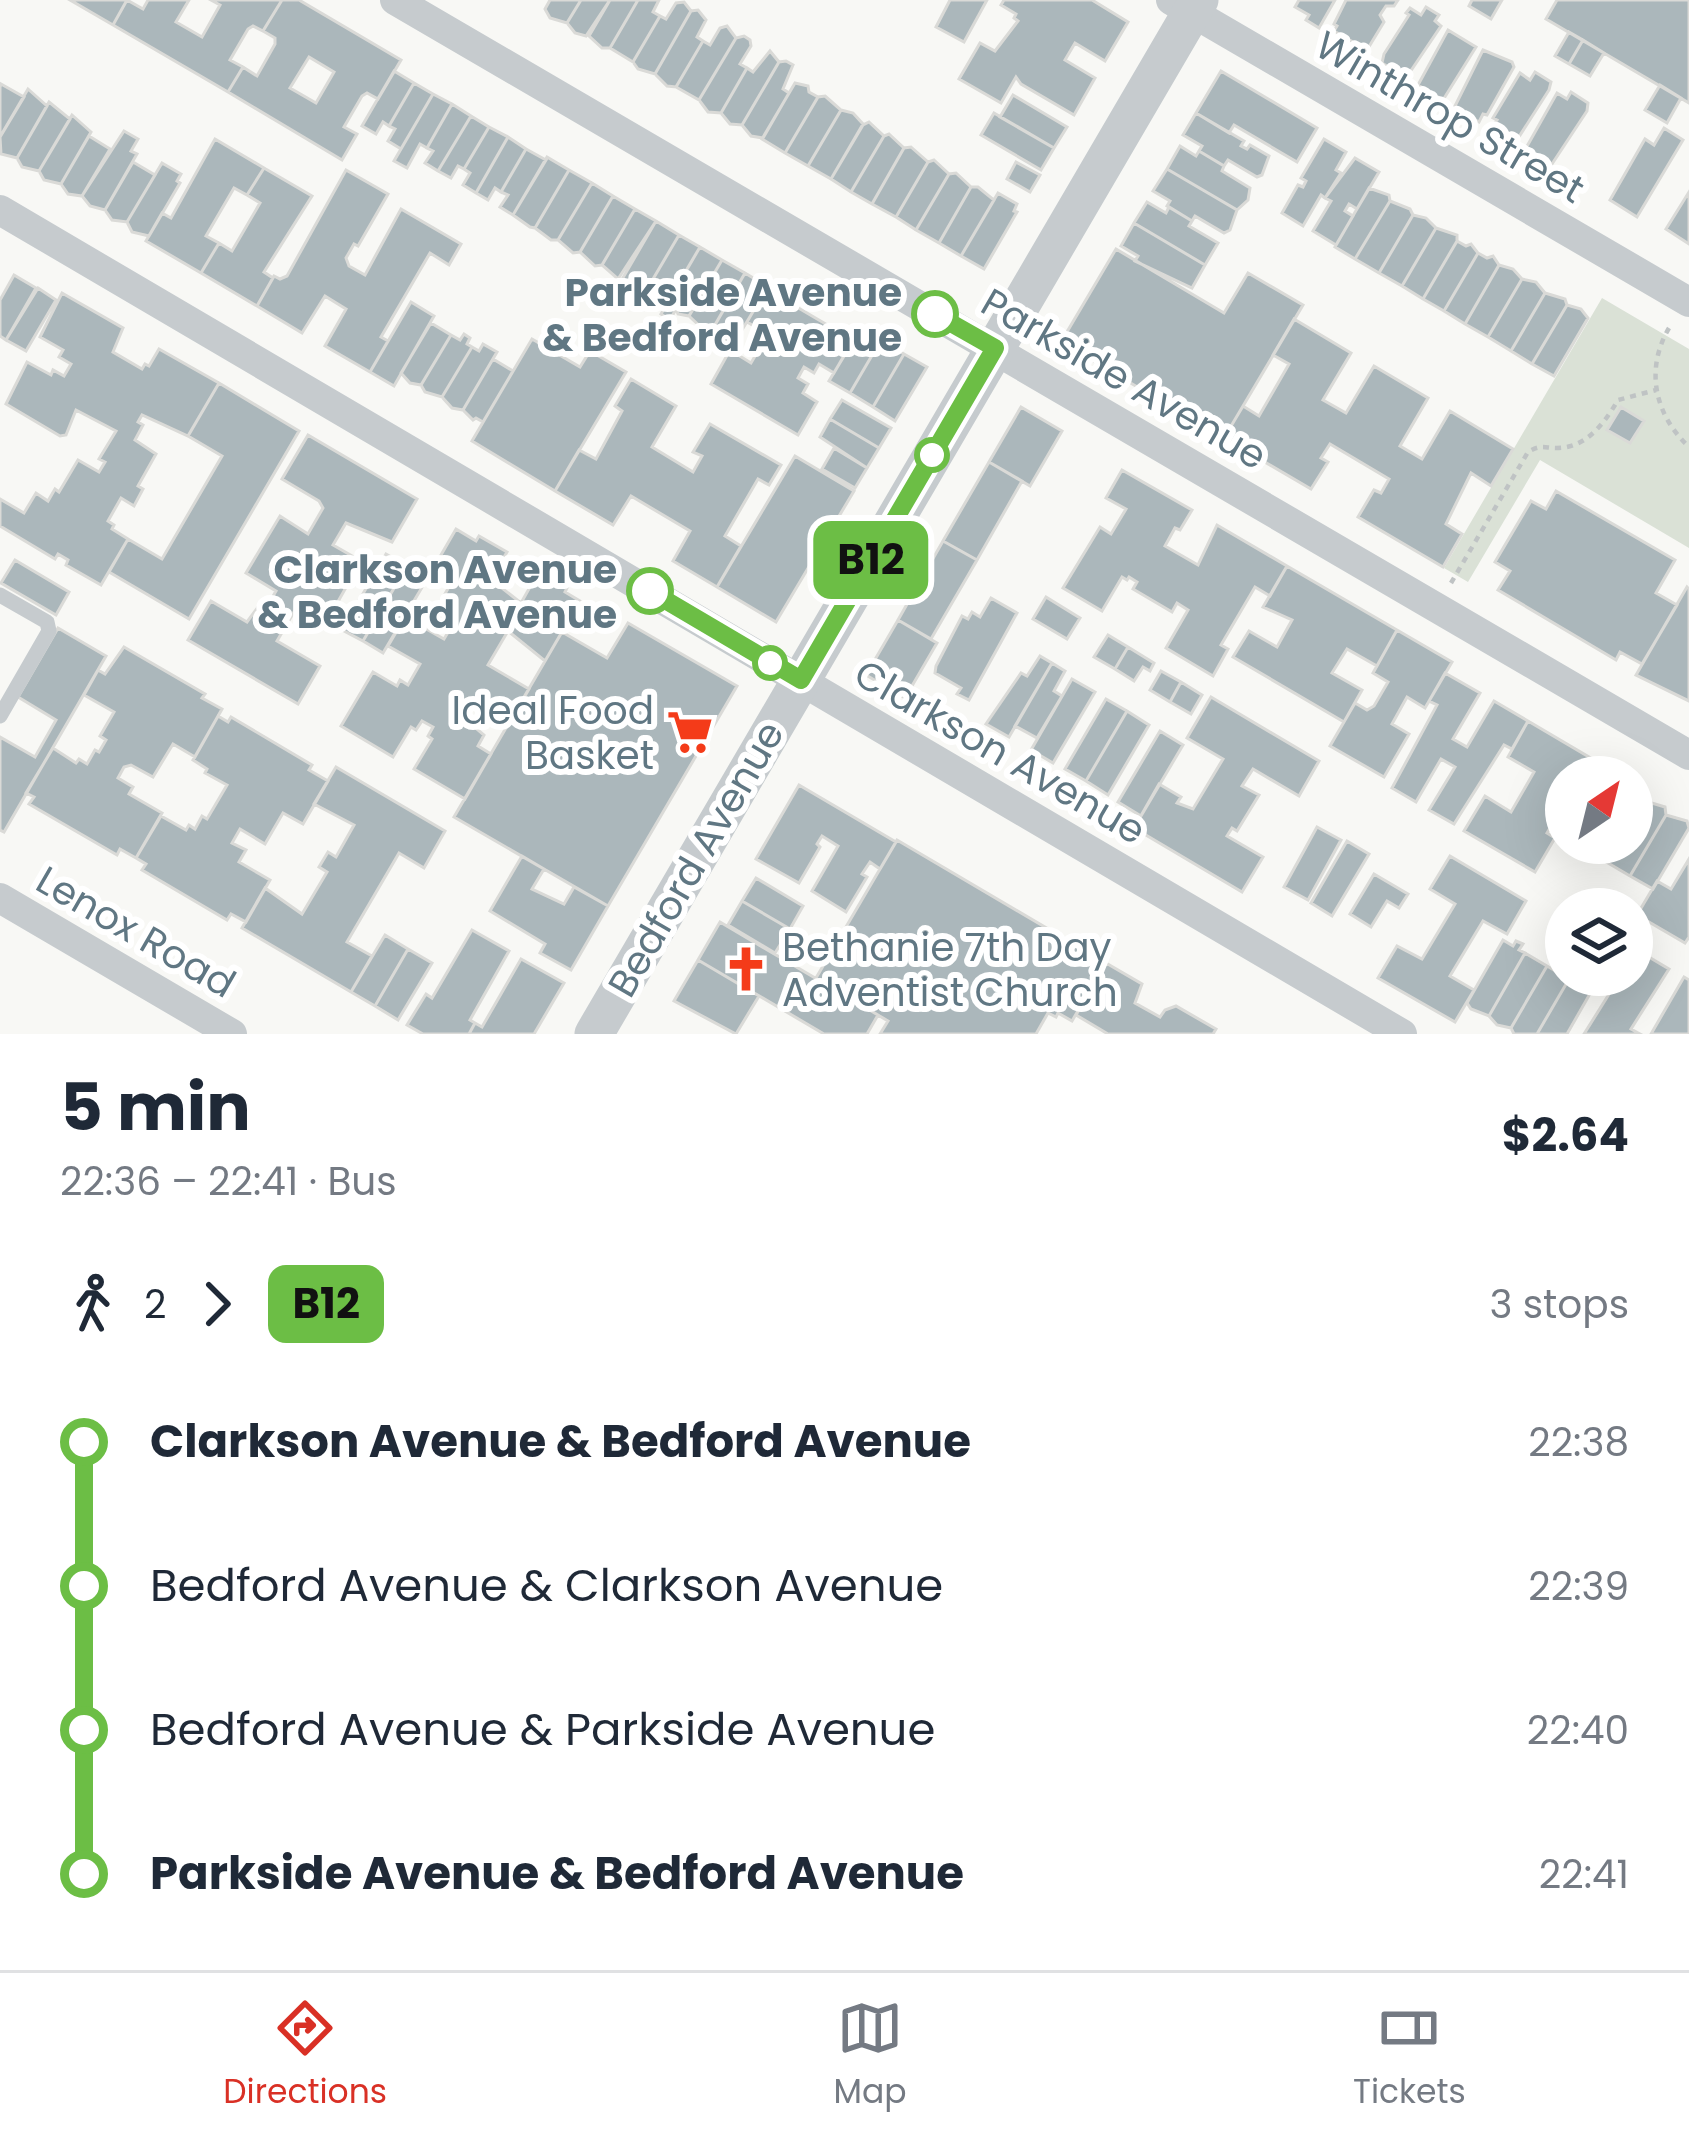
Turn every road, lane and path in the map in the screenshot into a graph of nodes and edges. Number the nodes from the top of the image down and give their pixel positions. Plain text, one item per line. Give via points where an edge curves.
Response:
1 (395, 0) edge
2 (1187, 4) edge
3 (0, 210) edge
4 (1689, 302) edge
5 (1669, 328) dead end
6 (995, 348) junction
7 (1656, 390) junction
8 (1689, 446) edge
9 (1451, 584) dead end
10 (0, 596) edge
11 (801, 680) junction
12 (0, 716) edge
13 (1689, 755) edge
14 (0, 898) edge
15 (232, 1034) edge
16 (593, 1034) edge
17 (1402, 1034) edge

1 - 6 street, Parkside Avenue
2 - 4 street, Winthrop Street
2 - 6 street, Bedford Avenue
3 - 11 street, Clarkson Avenue
5 - 7 path via 1656,358
6 - 11 street, Bedford Avenue
6 - 13 street, Parkside Avenue
7 - 8 path
7 - 9 path via 1618,400 1600,429 1574,444 1528,452
10 - 12 lane via 47,622 49,631
11 - 16 street, Bedford Avenue
11 - 17 street, Clarkson Avenue
14 - 15 street, Lenox Road

